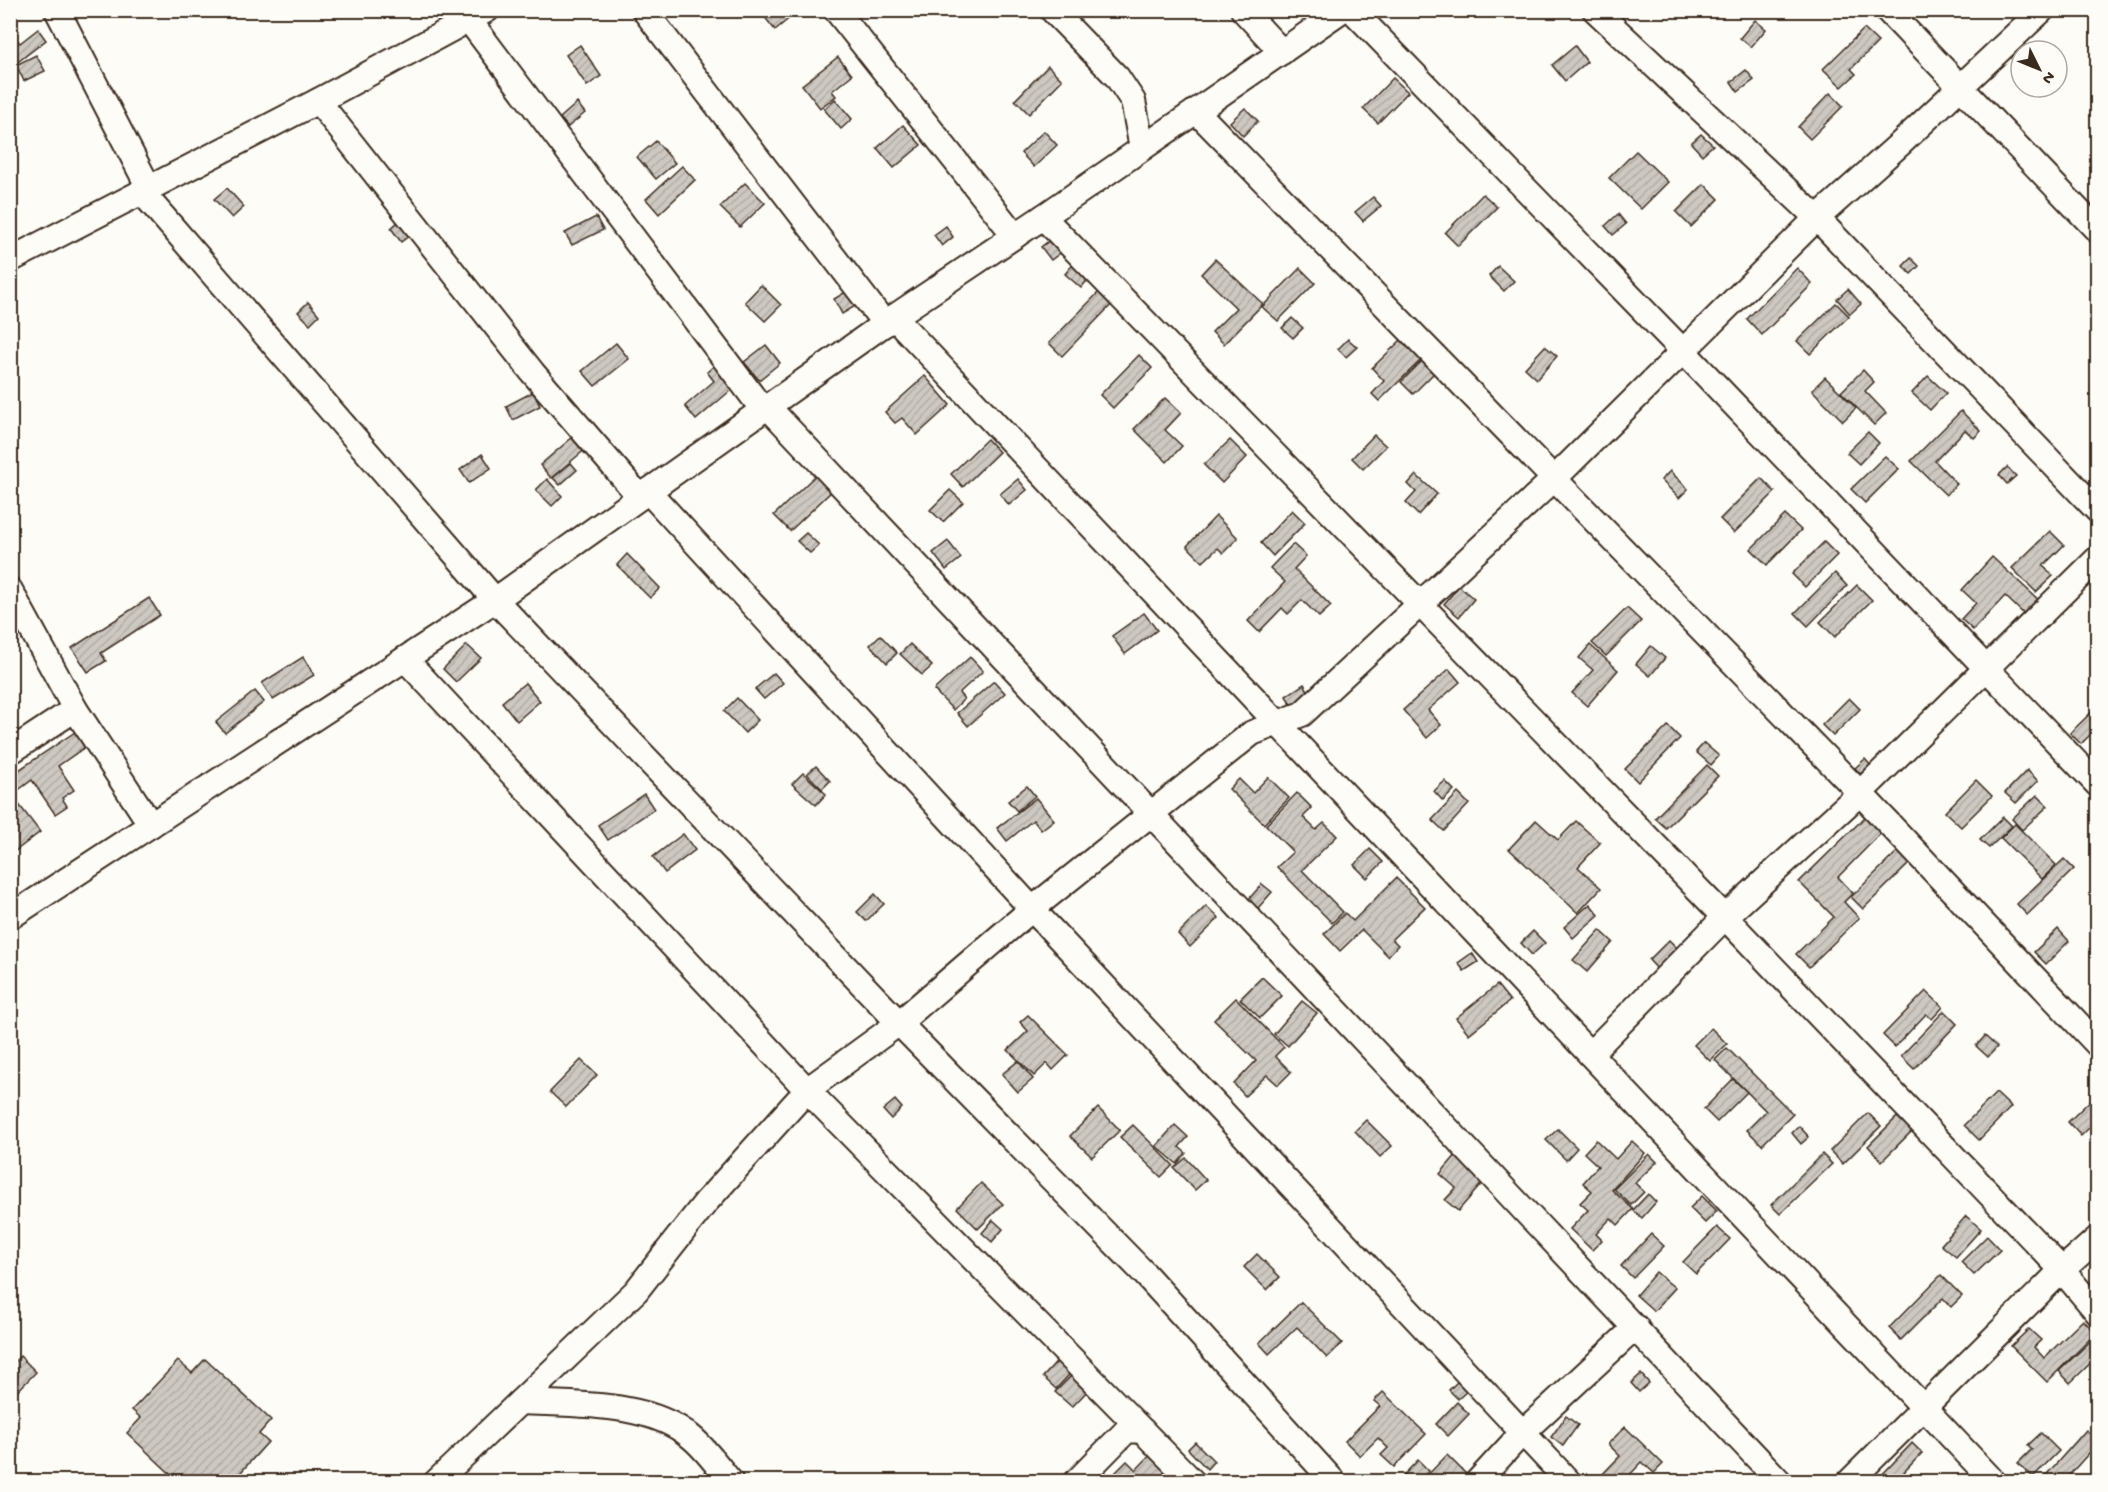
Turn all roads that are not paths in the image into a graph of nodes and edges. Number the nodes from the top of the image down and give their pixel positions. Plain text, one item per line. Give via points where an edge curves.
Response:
1 (57, 10) edge
2 (644, 10) edge
3 (836, 10) edge
4 (1052, 10) edge
5 (1243, 10) edge
6 (1342, 10) edge
7 (1352, 10) edge
8 (1595, 10) edge
9 (1887, 10) edge
10 (2042, 10) edge
11 (466, 17) edge
12 (1282, 51) junction
13 (1960, 87) junction
14 (318, 101) junction
15 (1196, 111) junction
16 (1142, 148) junction
17 (145, 190) junction
18 (1043, 217) junction
19 (1817, 218) junction
20 (2097, 231) edge
21 (1015, 236) junction
22 (10, 260) edge
23 (890, 320) junction
24 (1682, 350) junction
25 (765, 408) junction
26 (1554, 478) junction
27 (644, 494) junction
28 (2097, 511) edge
29 (2097, 558) edge
30 (10, 590) edge
31 (495, 600) junction
32 (1420, 603) junction
33 (19, 629) edge
34 (405, 659) junction
35 (1985, 668) junction
36 (75, 709) junction
37 (1277, 723) junction
38 (10, 752) edge
39 (2097, 785) edge
40 (1860, 793) junction
41 (1152, 812) junction
42 (151, 825) junction
43 (1032, 909) junction
44 (10, 917) edge
45 (1725, 917) junction
46 (899, 1023) junction
47 (2097, 1045) edge
48 (1590, 1054) junction
49 (807, 1090) junction
50 (2097, 1238) edge
51 (2062, 1270) junction
52 (2097, 1313) edge
53 (1636, 1327) junction
54 (520, 1402) junction
55 (1924, 1408) junction
56 (1143, 1431) junction
57 (1523, 1432) junction
58 (436, 1482) edge
59 (731, 1482) edge
60 (1076, 1482) edge
61 (1193, 1482) edge
62 (1334, 1482) edge
63 (1477, 1482) edge
64 (1569, 1482) edge
65 (1780, 1482) edge
66 (1849, 1482) edge
67 (1994, 1482) edge

1 - 17 street
2 - 23 street
3 - 21 street
4 - 16 street via 1117,77 1133,101
5 - 12 street
6 - 12 street
7 - 24 street
8 - 19 street
9 - 13 street
10 - 13 street
11 - 14 street
11 - 25 street
12 - 15 street
13 - 19 street
13 - 20 street
14 - 17 street
14 - 27 street via 533,373
15 - 16 street
15 - 26 street
16 - 18 street
17 - 22 street
17 - 31 street
18 - 21 street
18 - 32 street
19 - 24 street
19 - 28 street
21 - 23 street
23 - 25 street
23 - 37 street
24 - 26 street
24 - 35 street
25 - 27 street
25 - 41 street
26 - 32 street
26 - 40 street
27 - 31 street
27 - 43 street
29 - 35 street
30 - 33 street
31 - 34 street
31 - 46 street
32 - 37 street via 1302,714
32 - 45 street
33 - 36 street
34 - 42 street
34 - 49 street
35 - 39 street
35 - 40 street
36 - 38 street
36 - 42 street
37 - 41 street via 1252,733
37 - 48 street
40 - 45 street
40 - 47 street
41 - 43 street
41 - 53 street
42 - 44 street
43 - 46 street
43 - 57 street
45 - 48 street
45 - 51 street
46 - 49 street
46 - 62 street via 1144,1273
48 - 55 street
49 - 54 street via 706,1202 636,1291
49 - 56 street
50 - 51 street
51 - 52 street
51 - 55 street
53 - 57 street
53 - 65 street
54 - 58 street
54 - 59 street via 630,1409 656,1416 690,1436
55 - 66 street
55 - 67 street
56 - 60 street via 1127,1430
56 - 61 street
57 - 63 street
57 - 64 street

